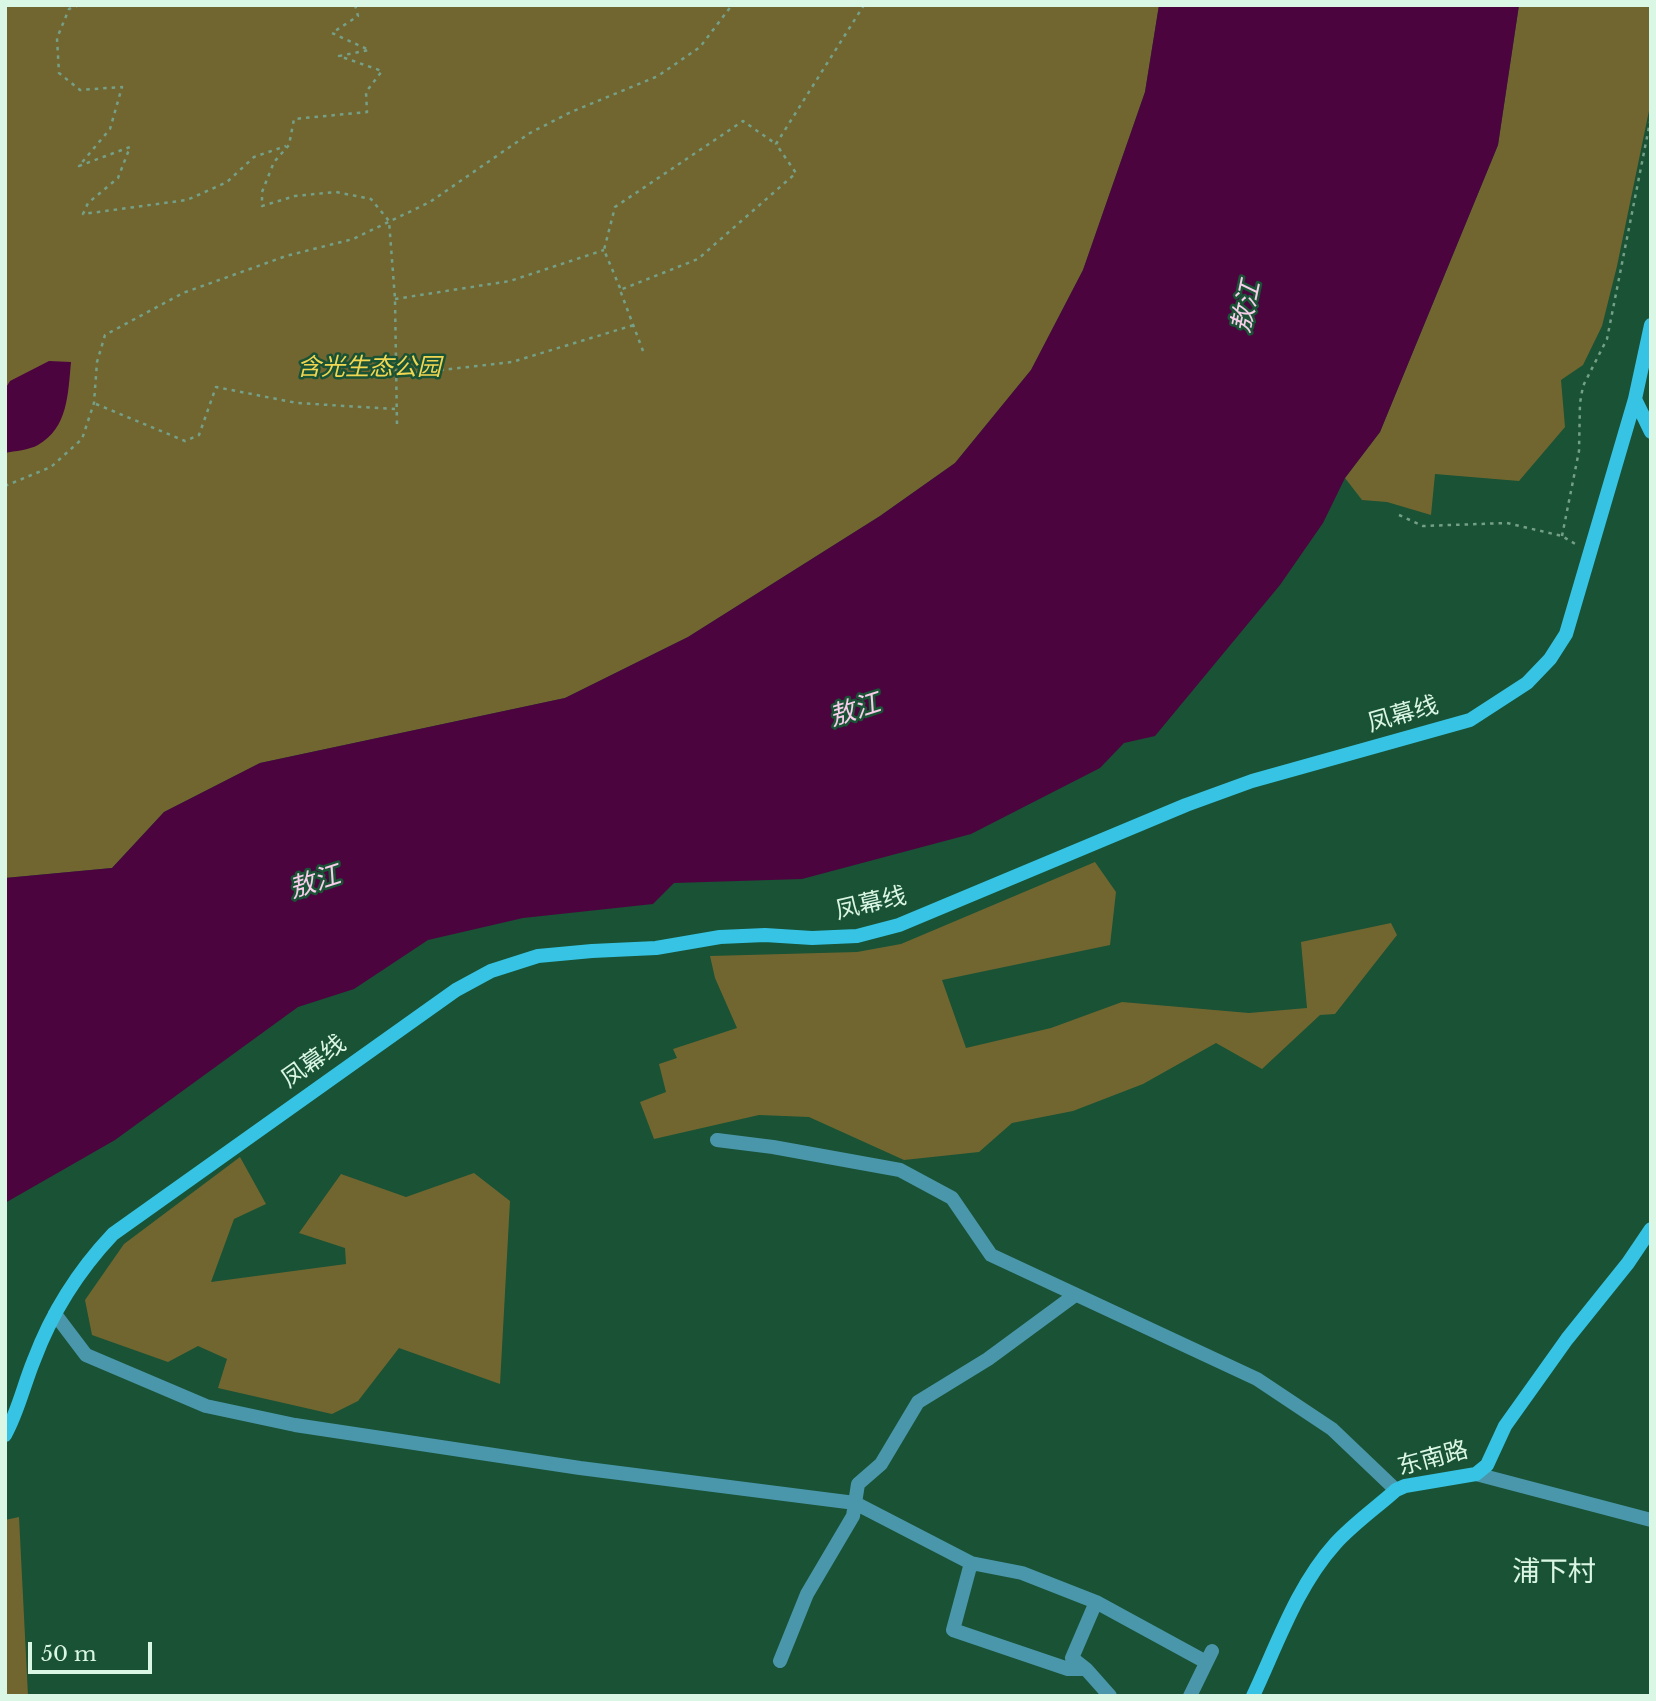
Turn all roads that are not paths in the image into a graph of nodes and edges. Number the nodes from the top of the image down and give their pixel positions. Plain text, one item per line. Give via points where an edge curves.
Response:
1 (1651, 325) edge
2 (1634, 399) junction
3 (1651, 432) edge
4 (717, 1140) dead end
5 (1651, 1229) edge
6 (1075, 1295) junction
7 (55, 1314) junction
8 (5, 1435) edge
9 (1476, 1474) junction
10 (1396, 1490) junction
11 (855, 1503) junction
12 (1651, 1520) edge
13 (971, 1563) junction
14 (1096, 1602) junction
15 (780, 1661) dead end
16 (1086, 1670) junction
17 (1110, 1696) edge
18 (1189, 1696) edge
19 (1253, 1696) edge

1 - 2 main road, 凤幕线
2 - 3 main road
2 - 7 main road, 凤幕线 via 1566,635 1527,683 1470,720 1252,781 899,925 812,938 720,937 656,948 538,956 491,971 456,989 123,1226 88,1260
4 - 6 street via 900,1170 952,1198 990,1255
5 - 9 main road, 东南路 via 1567,1339 1505,1426 1487,1465
6 - 10 street via 1257,1379 1332,1429
6 - 11 street via 988,1359 918,1402 881,1464 858,1484
7 - 8 main road, 凤幕线
7 - 11 street via 86,1355 206,1406 308,1427 580,1468
9 - 10 main road, 东南路
9 - 12 street
10 - 19 main road, 东南路 via 1336,1543 1317,1568
11 - 13 street
11 - 15 street via 853,1516 807,1594
13 - 14 street via 1022,1573
13 - 16 street via 953,1630 1068,1669
14 - 16 street via 1072,1658
14 - 18 street via 1209,1657
16 - 17 street

